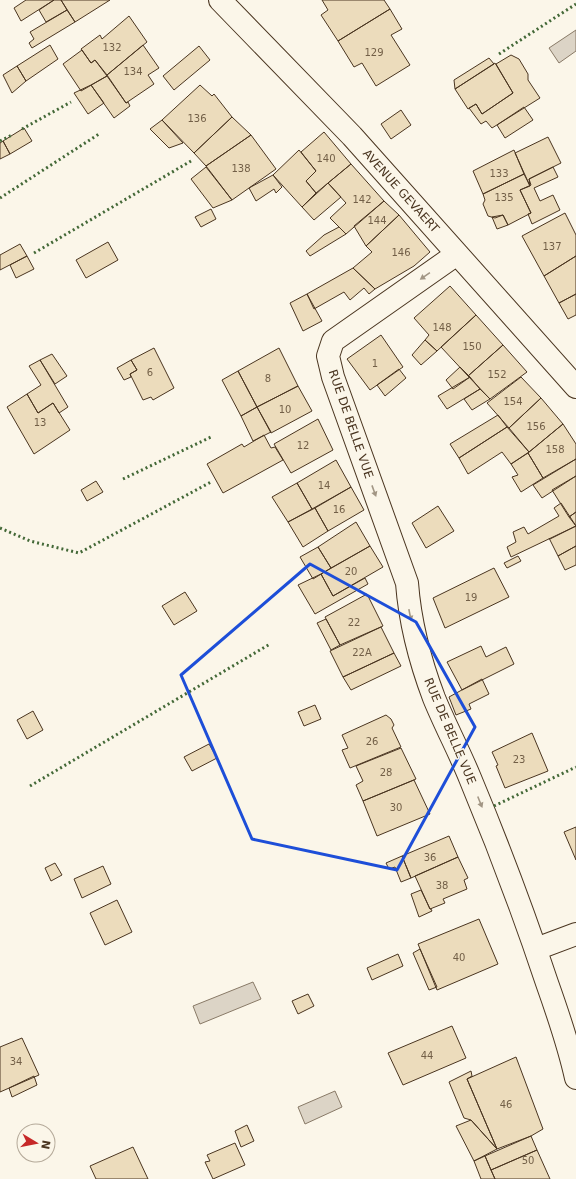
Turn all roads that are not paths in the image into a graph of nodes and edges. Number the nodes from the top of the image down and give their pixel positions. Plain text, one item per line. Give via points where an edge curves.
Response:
1 (220, 0) edge
2 (456, 254) junction
3 (576, 387) edge
4 (576, 934) edge
5 (536, 949) junction
6 (576, 1078) edge

1 - 2 street, AVENUE GEVAERT via 352,136
2 - 3 street, AVENUE GEVAERT
2 -> 5 street, RUE DE BELLE VUE via 333,341 328,356 340,400 407,583 416,644 435,699 481,806
4 - 5 street
5 - 6 street, RUE DE BELLE VUE

